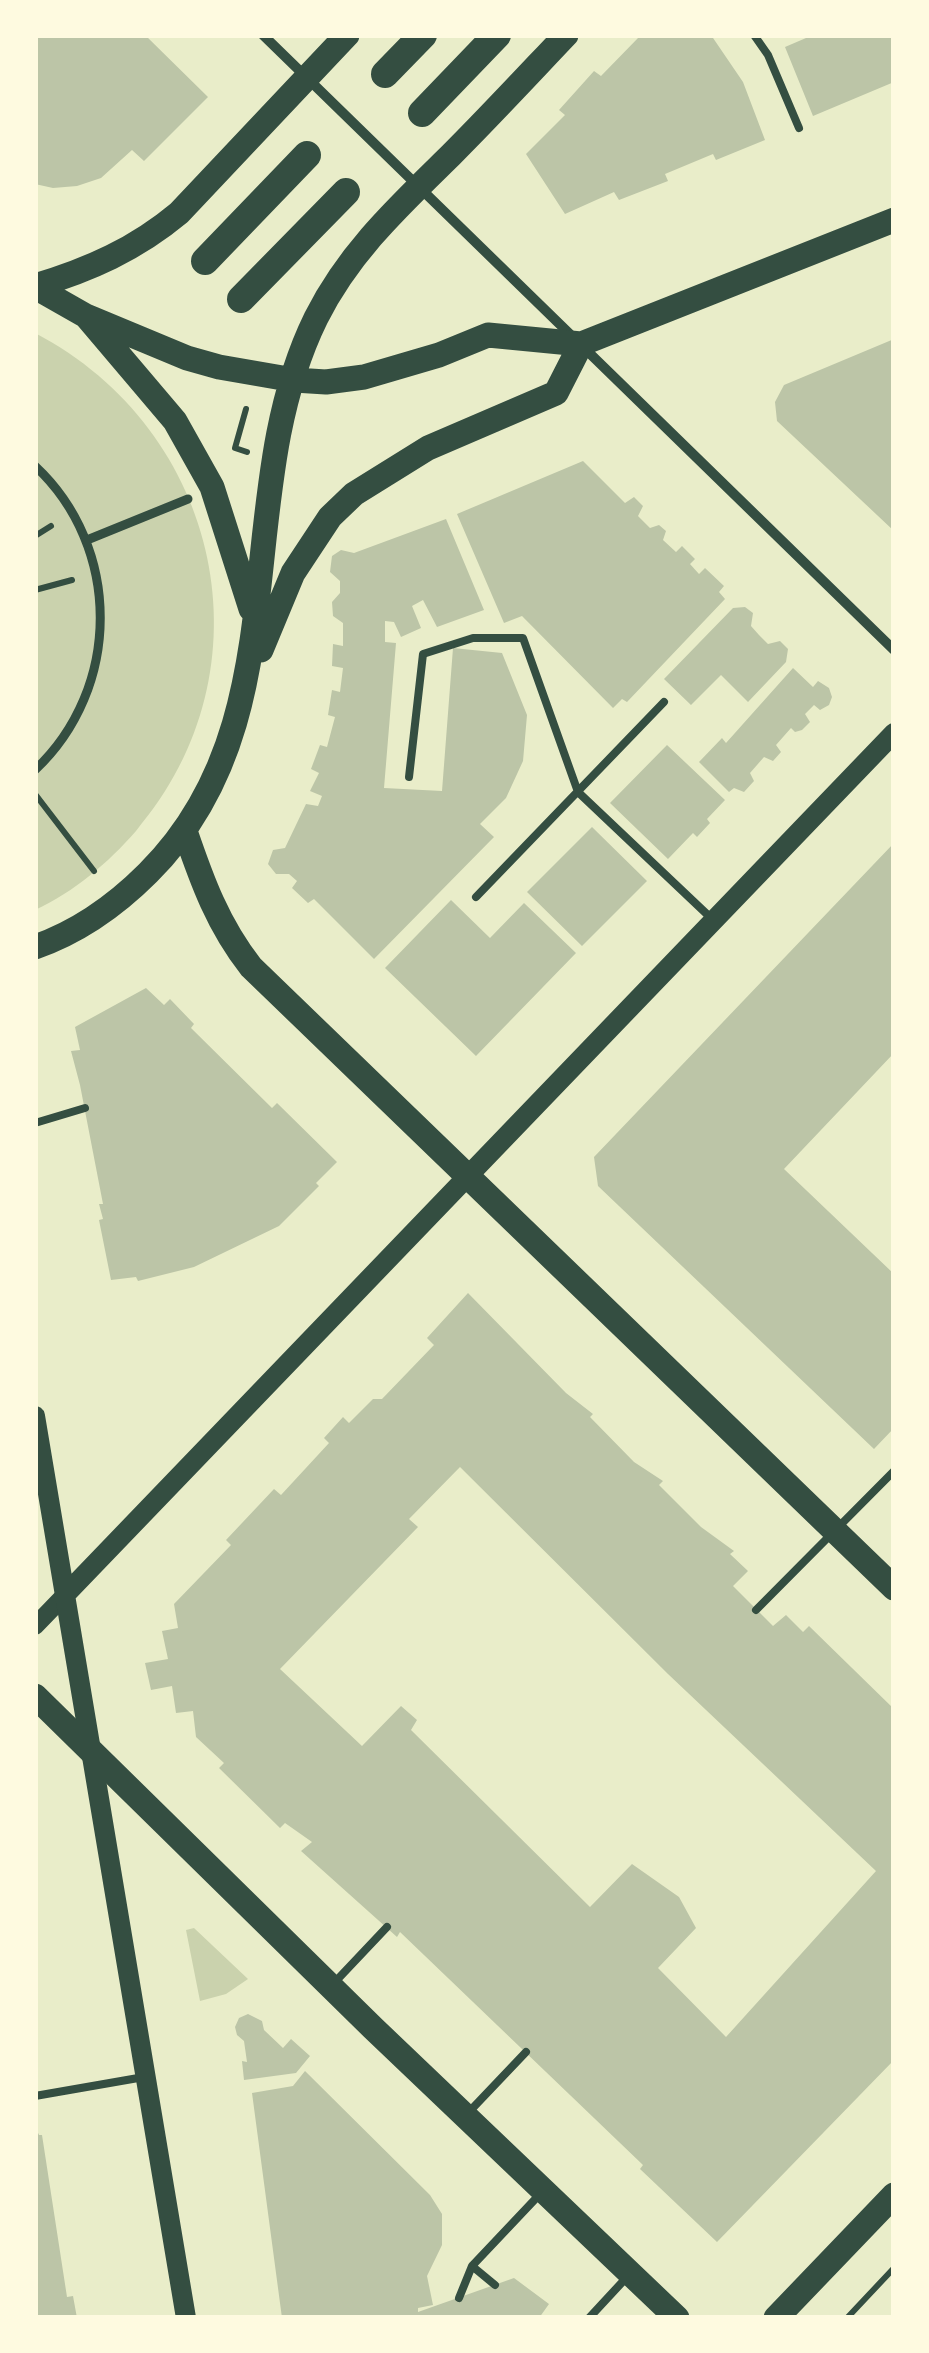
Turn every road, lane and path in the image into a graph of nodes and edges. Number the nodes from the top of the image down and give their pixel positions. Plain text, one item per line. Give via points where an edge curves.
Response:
1 (263, 35) edge
2 (348, 35) edge
3 (423, 35) edge
4 (497, 35) edge
5 (566, 35) edge
6 (754, 35) edge
7 (385, 74) dead end
8 (306, 78) junction
9 (422, 112) dead end
10 (799, 128) dead end
11 (307, 155) dead end
12 (418, 186) junction
13 (346, 192) dead end
14 (894, 220) edge
15 (205, 262) dead end
16 (35, 286) edge
17 (241, 300) dead end
18 (86, 316) junction
19 (581, 344) junction
20 (294, 380) junction
21 (246, 409) dead end
22 (255, 454) dead end
23 (35, 466) edge
24 (188, 498) dead end
25 (86, 540) junction
26 (97, 574) junction
27 (35, 590) edge
28 (255, 624) junction
29 (894, 650) edge
30 (246, 690) junction
31 (664, 702) dead end
32 (894, 733) edge
33 (35, 770) edge
34 (409, 777) dead end
35 (578, 792) junction
36 (35, 794) edge
37 (186, 831) junction
38 (94, 871) dead end
39 (476, 897) dead end
40 (715, 921) junction
41 (35, 947) edge
42 (85, 1108) dead end
43 (35, 1123) edge
44 (469, 1176) junction
45 (35, 1416) edge
46 (894, 1471) edge
47 (836, 1531) junction
48 (894, 1588) edge
49 (64, 1596) junction
50 (756, 1610) dead end
51 (35, 1626) edge
52 (35, 1696) edge
53 (89, 1749) junction
54 (387, 1927) dead end
55 (331, 1986) junction
56 (526, 2052) dead end
57 (144, 2077) junction
58 (35, 2096) edge
59 (465, 2116) junction
60 (544, 2190) junction
61 (894, 2195) edge
62 (472, 2266) junction
63 (894, 2268) edge
64 (630, 2274) junction
65 (495, 2284) dead end
66 (459, 2298) dead end
67 (186, 2318) edge
68 (589, 2318) edge
69 (677, 2318) edge
70 (776, 2318) edge
71 (847, 2318) edge

1 - 8 street
2 - 8 main road
3 - 7 highway
4 - 9 highway
5 - 12 main road
6 - 10 lane
8 - 12 street
8 - 16 main road via 154,234 94,268
11 - 15 highway
12 - 19 street
12 - 20 main road via 379,224 333,287
13 - 17 highway
14 - 19 main road
16 - 18 main road
18 - 20 main road via 187,358
18 - 28 main road via 155,394 193,450 222,514
19 - 20 main road via 488,335 364,378
19 - 29 street
19 - 30 main road via 556,393 428,448 330,517 294,573
20 - 28 main road via 275,456
21 - 22 path via 235,448
23 - 25 street via 73,511
24 - 25 street
25 - 26 street
26 - 27 path
26 - 33 street via 102,608 93,677 62,739
28 - 30 main road
30 - 37 main road via 220,771
31 - 35 lane
32 - 40 main road
34 - 35 lane via 423,654 473,638 523,638
35 - 39 lane
35 - 40 lane
36 - 38 path
37 - 41 main road via 118,901
37 - 44 main road via 211,907 251,967
40 - 44 main road
42 - 43 lane
44 - 47 main road
44 - 49 main road
45 - 49 main road
46 - 47 lane
47 - 48 main road
47 - 50 lane
49 - 51 street
49 - 53 main road
52 - 53 main road
53 - 55 main road
53 - 57 main road
54 - 55 lane
55 - 59 main road
56 - 59 lane
57 - 58 lane
57 - 67 main road
59 - 60 main road
60 - 62 lane
60 - 64 main road
61 - 70 main road
62 - 65 lane
62 - 66 lane
63 - 71 path
64 - 68 lane
64 - 69 main road

